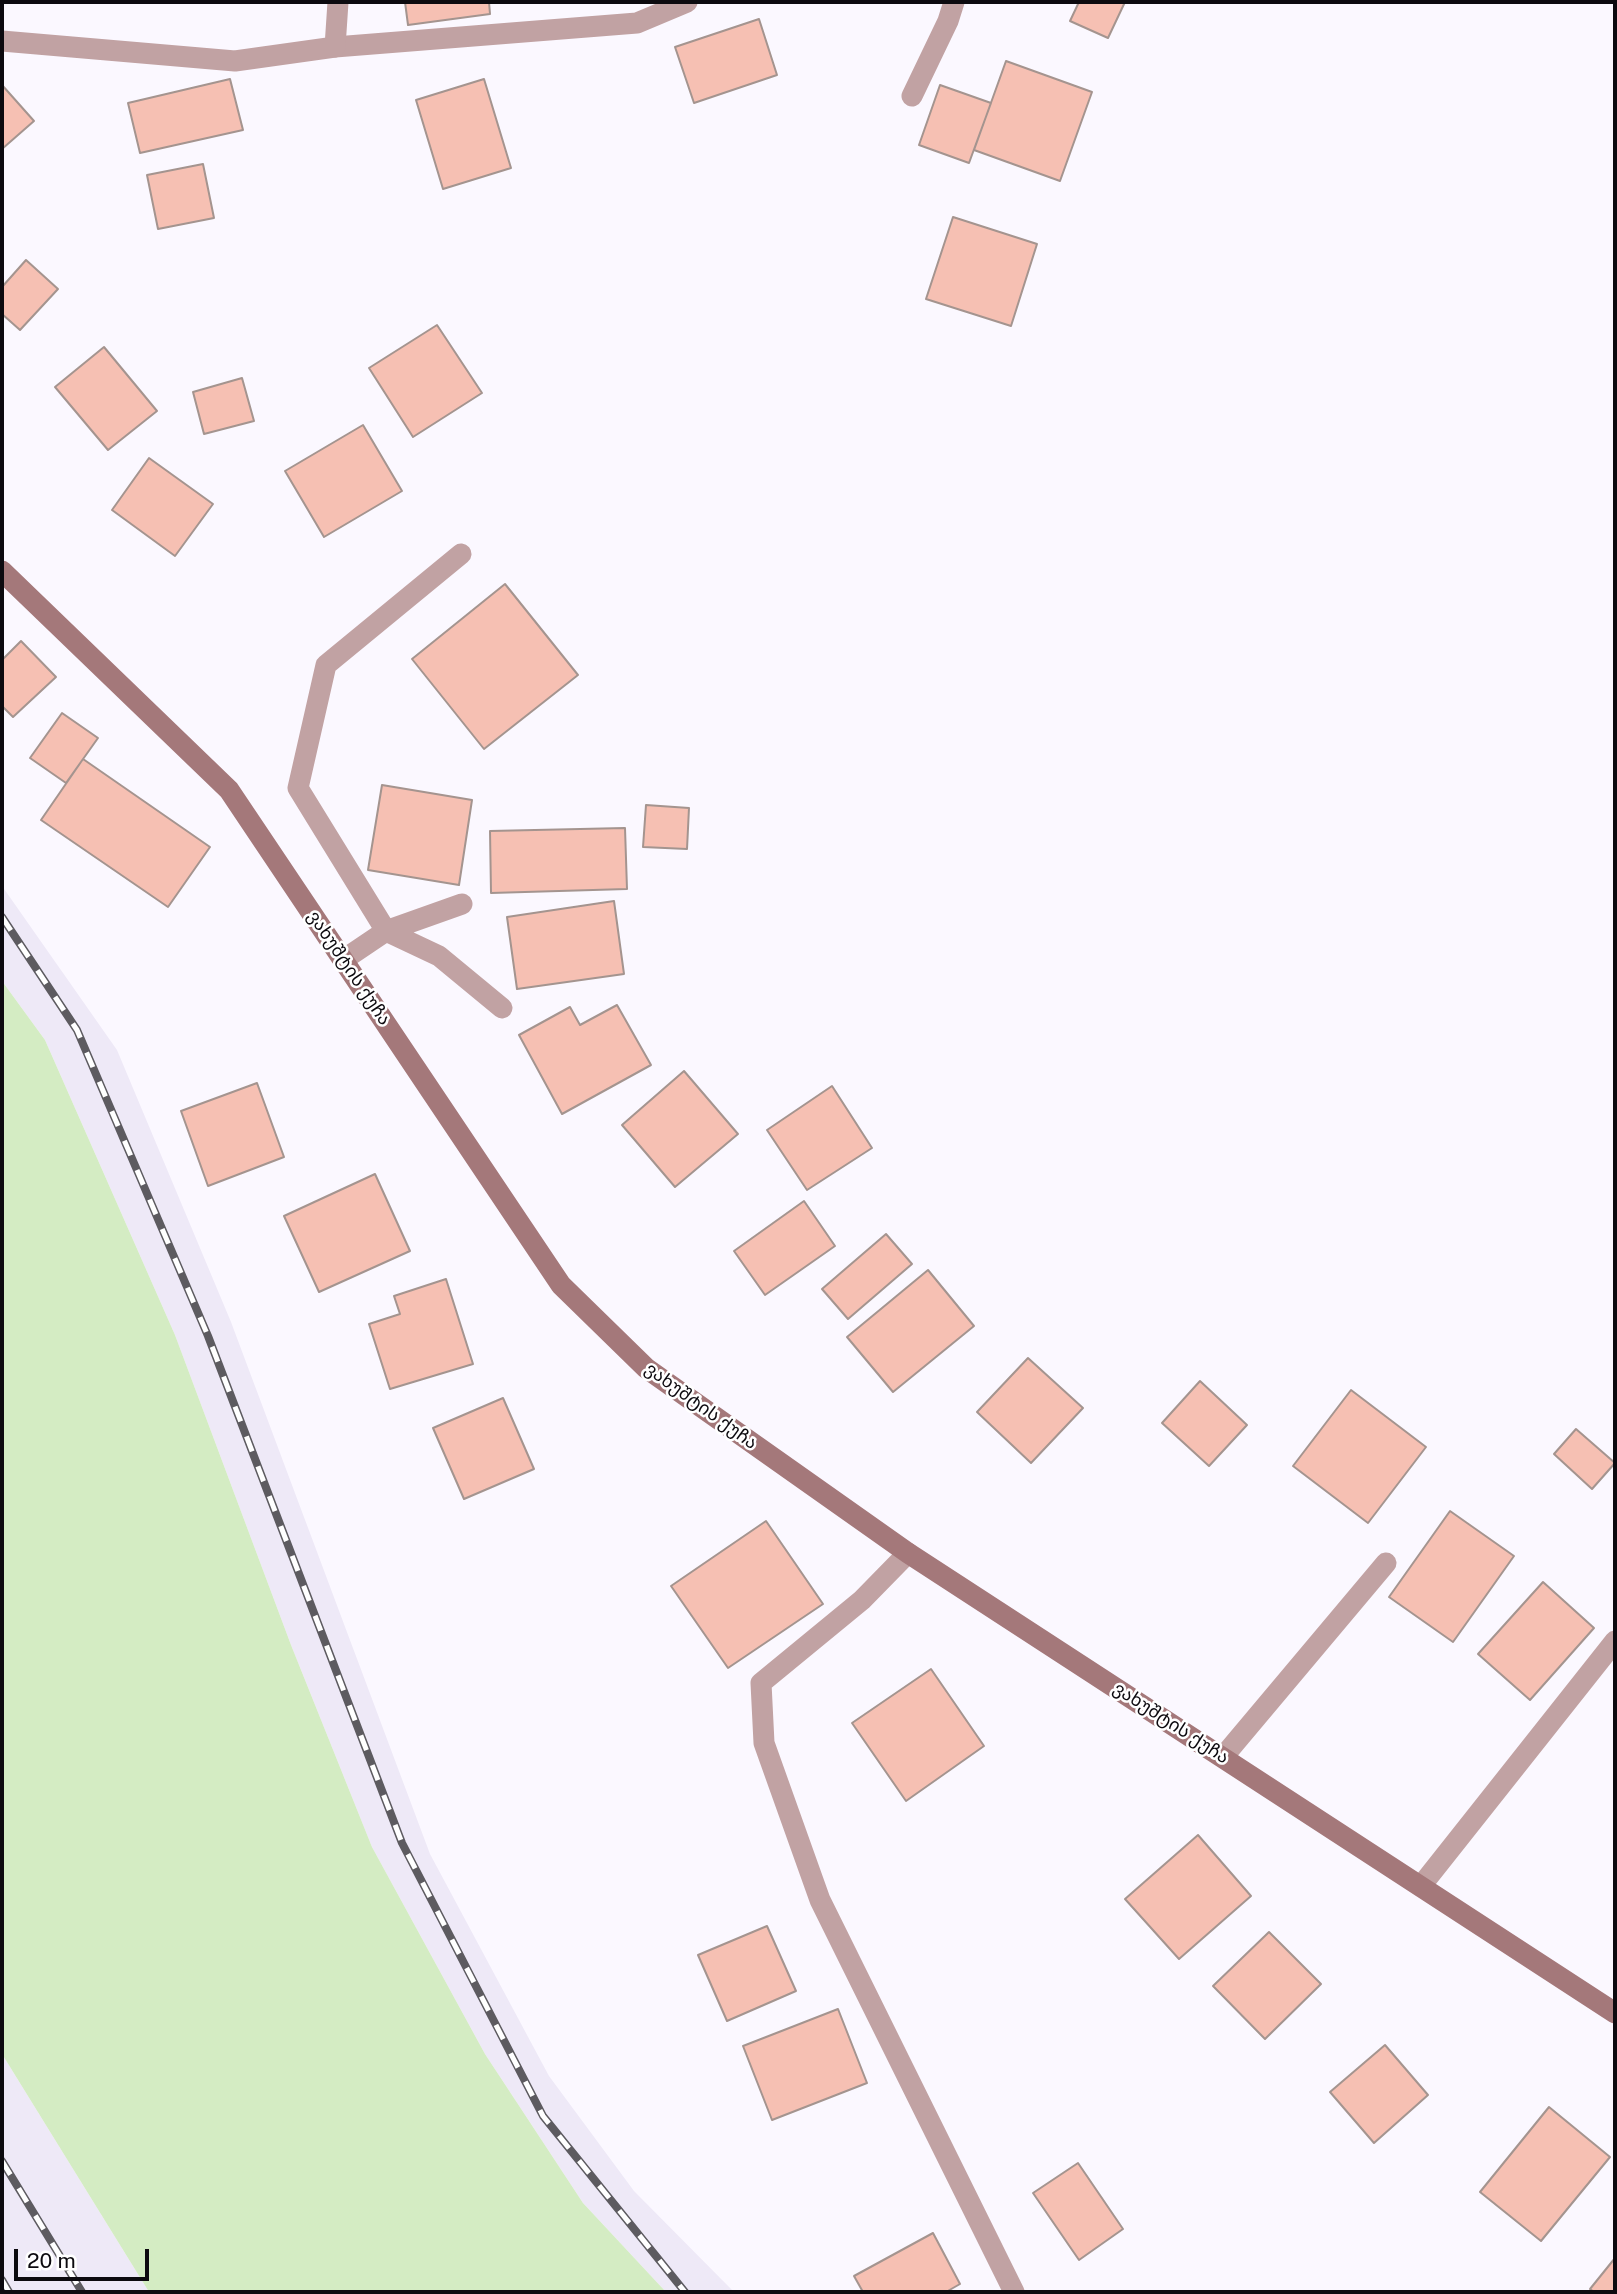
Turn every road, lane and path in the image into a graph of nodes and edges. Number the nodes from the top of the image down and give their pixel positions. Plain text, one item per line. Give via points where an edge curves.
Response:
1 (338, 2) edge
2 (687, 2) edge
3 (954, 2) edge
4 (2, 41) edge
5 (335, 47) junction
6 (912, 96) dead end
7 (461, 554) dead end
8 (2, 571) edge
9 (462, 904) dead end
10 (386, 930) junction
11 (343, 960) junction
12 (502, 1008) dead end
13 (908, 1553) junction
14 (1386, 1563) dead end
15 (1615, 1641) edge
16 (1223, 1757) junction
17 (1421, 1886) junction
18 (1615, 2013) edge
19 (1014, 2292) edge

1 - 5 street
2 - 5 street via 636,23
3 - 6 street
4 - 5 street via 235,61
7 - 10 street via 326,665 298,788
8 - 11 street, ვახუშტის ქუჩა via 229,790
9 - 10 street
10 - 11 street
10 - 12 street via 439,956
11 - 13 street, ვახუშტის ქუჩა via 561,1285 646,1368
13 - 16 street, ვახუშტის ქუჩა
13 - 19 street via 862,1600 761,1683 764,1743 820,1900
14 - 16 street
15 - 17 street
16 - 17 street, ვახუშტის ქუჩა
17 - 18 street, ვახუშტის ქუჩა

